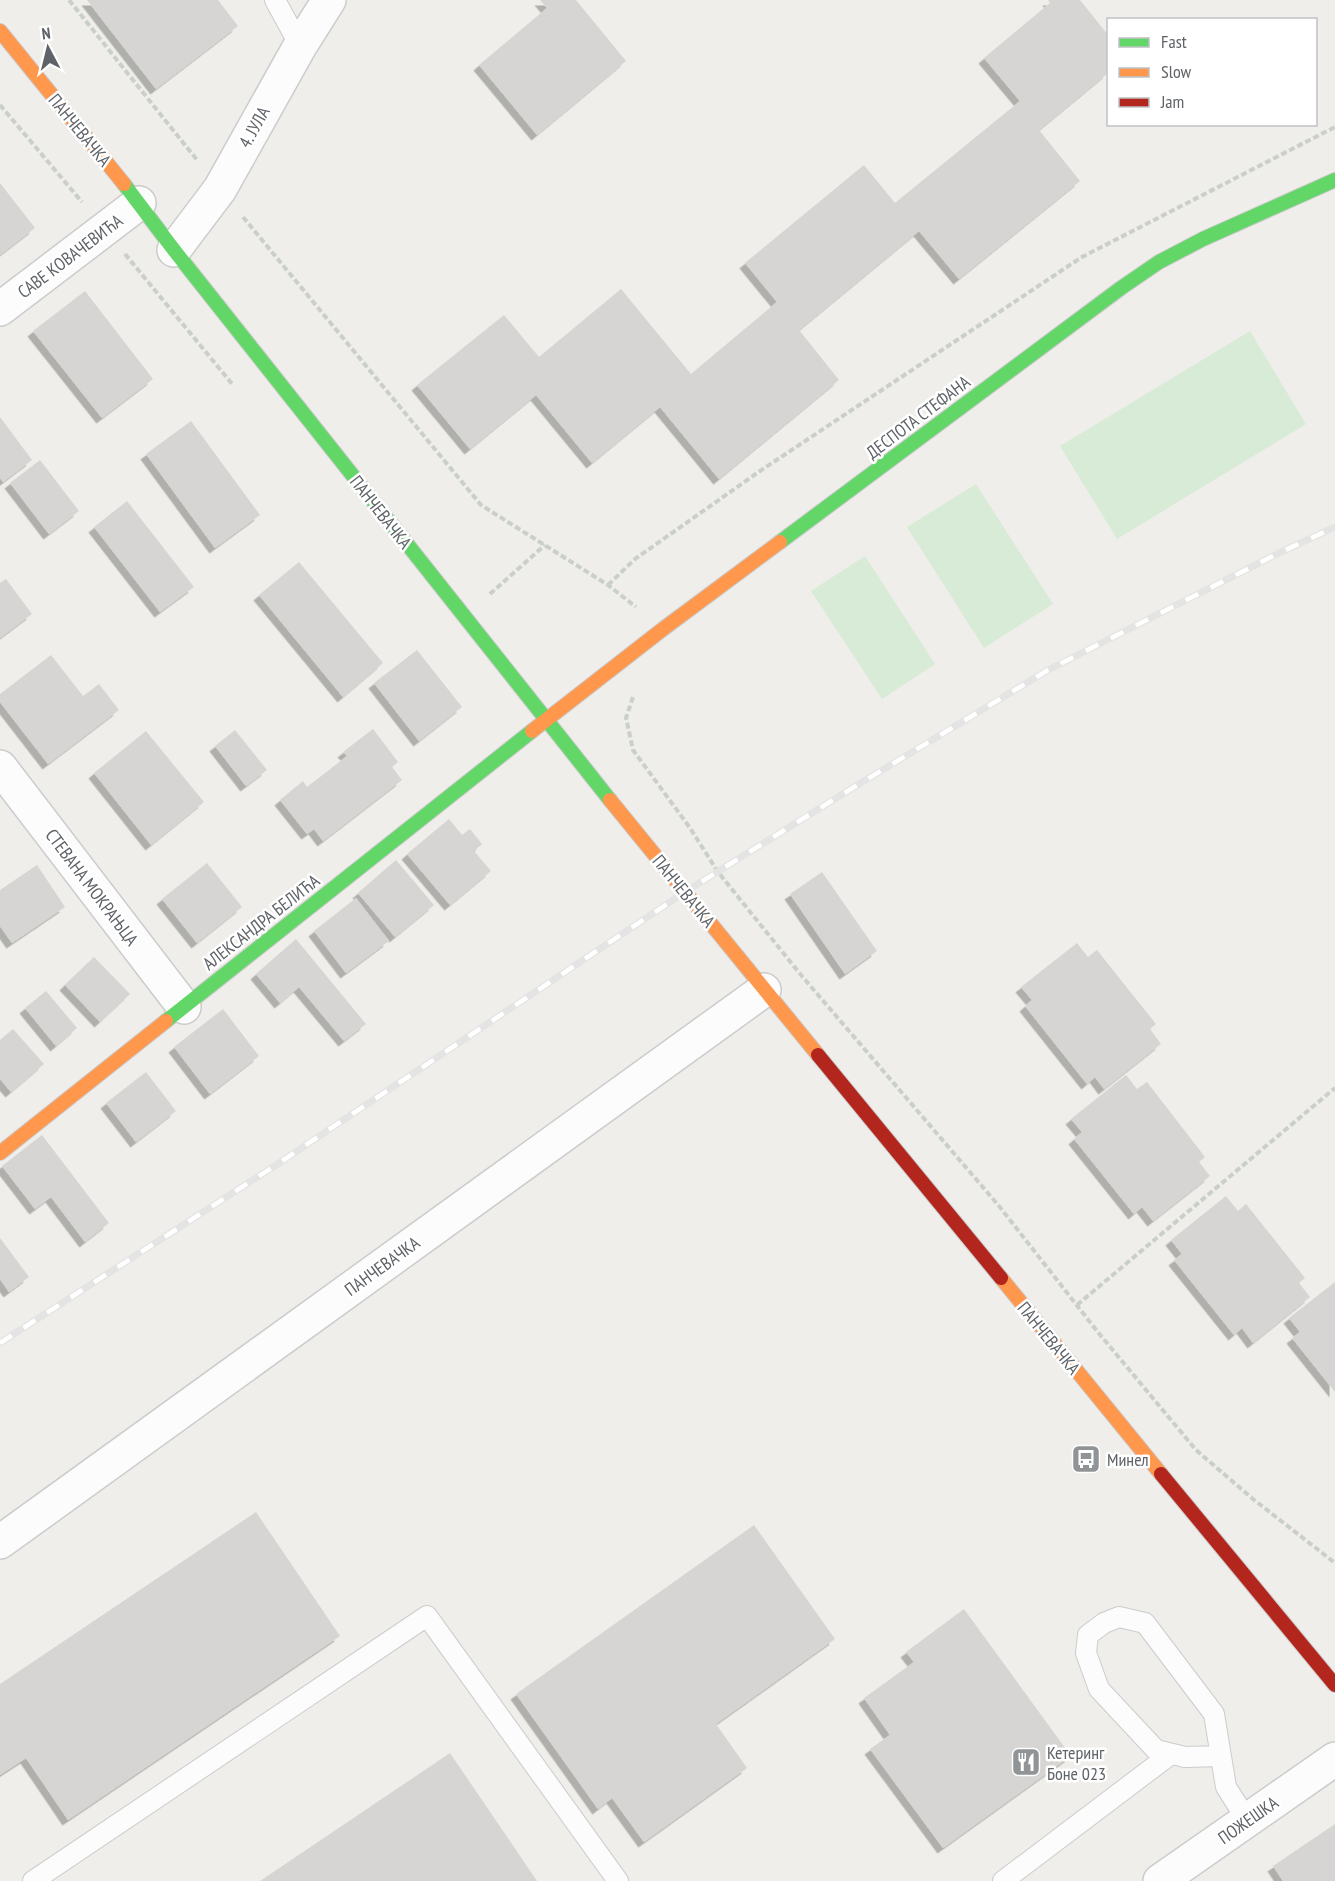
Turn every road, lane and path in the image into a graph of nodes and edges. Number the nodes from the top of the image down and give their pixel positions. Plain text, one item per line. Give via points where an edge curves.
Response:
1 (69, 0) edge
2 (275, 0) edge
3 (329, 0) edge
4 (0, 31) edge
5 (300, 46) junction
6 (1335, 127) edge
7 (1335, 180) edge
8 (220, 189) junction
9 (139, 203) junction
10 (174, 250) junction
11 (0, 309) edge
12 (545, 545) junction
13 (608, 585) junction
14 (463, 617) junction
15 (663, 628) junction
16 (639, 689) dead end
17 (545, 720) junction
18 (0, 767) edge
19 (764, 990) junction
20 (184, 1007) junction
21 (1335, 1088) edge
22 (0, 1153) edge
23 (1077, 1305) junction
24 (0, 1542) edge
25 (1335, 1563) edge
26 (1335, 1685) edge
27 (1171, 1754) junction
28 (1221, 1756) junction
29 (1335, 1759) edge
30 (1247, 1820) junction
31 (33, 1881) edge
32 (618, 1881) edge
33 (1003, 1881) edge
34 (1160, 1881) edge

1 - 8 path
2 - 5 lane
3 - 5 street, 4. ЈУЛА
4 - 9 street, ПАНЧЕВАЧКА
5 - 8 street, 4. ЈУЛА
6 - 13 path via 1082,257 750,478 635,559
7 - 15 street, ДЕСПОТА СТЕФАНА via 1159,261
8 - 10 street, 4. ЈУЛА
8 - 12 path via 482,505
9 - 10 street, ПАНЧЕВАЧКА
9 - 11 street, САВЕ КОВАЧЕВИЋА
10 - 14 street, ПАНЧЕВАЧКА
12 - 13 path
12 - 14 path
13 - 15 path
14 - 17 street, ПАНЧЕВАЧКА
15 - 17 street, ДЕСПОТА СТЕФАНА
16 - 23 path via 626,718 633,750 718,872 999,1206
17 - 19 street, ПАНЧЕВАЧКА
17 - 20 street, АЛЕКСАНДРА БЕЛИЋА
18 - 20 street, СТЕВАНА МОКРАЊЦА
19 - 24 street, ПАНЧЕВАЧКА
19 - 26 street, ПАНЧЕВАЧКА
20 - 22 street, АЛЕКСАНДРА БЕЛИЋА
21 - 23 path
23 - 25 path via 1196,1450
27 - 28 lane
27 - 28 lane via 1156,1750 1099,1689 1086,1653 1088,1635 1104,1623 1119,1617 1145,1623 1214,1714
27 - 33 lane
28 - 30 lane via 1226,1787
29 - 30 street, ПОЖЕШКА
30 - 34 street, ПОЖЕШКА
31 - 32 lane via 427,1616

